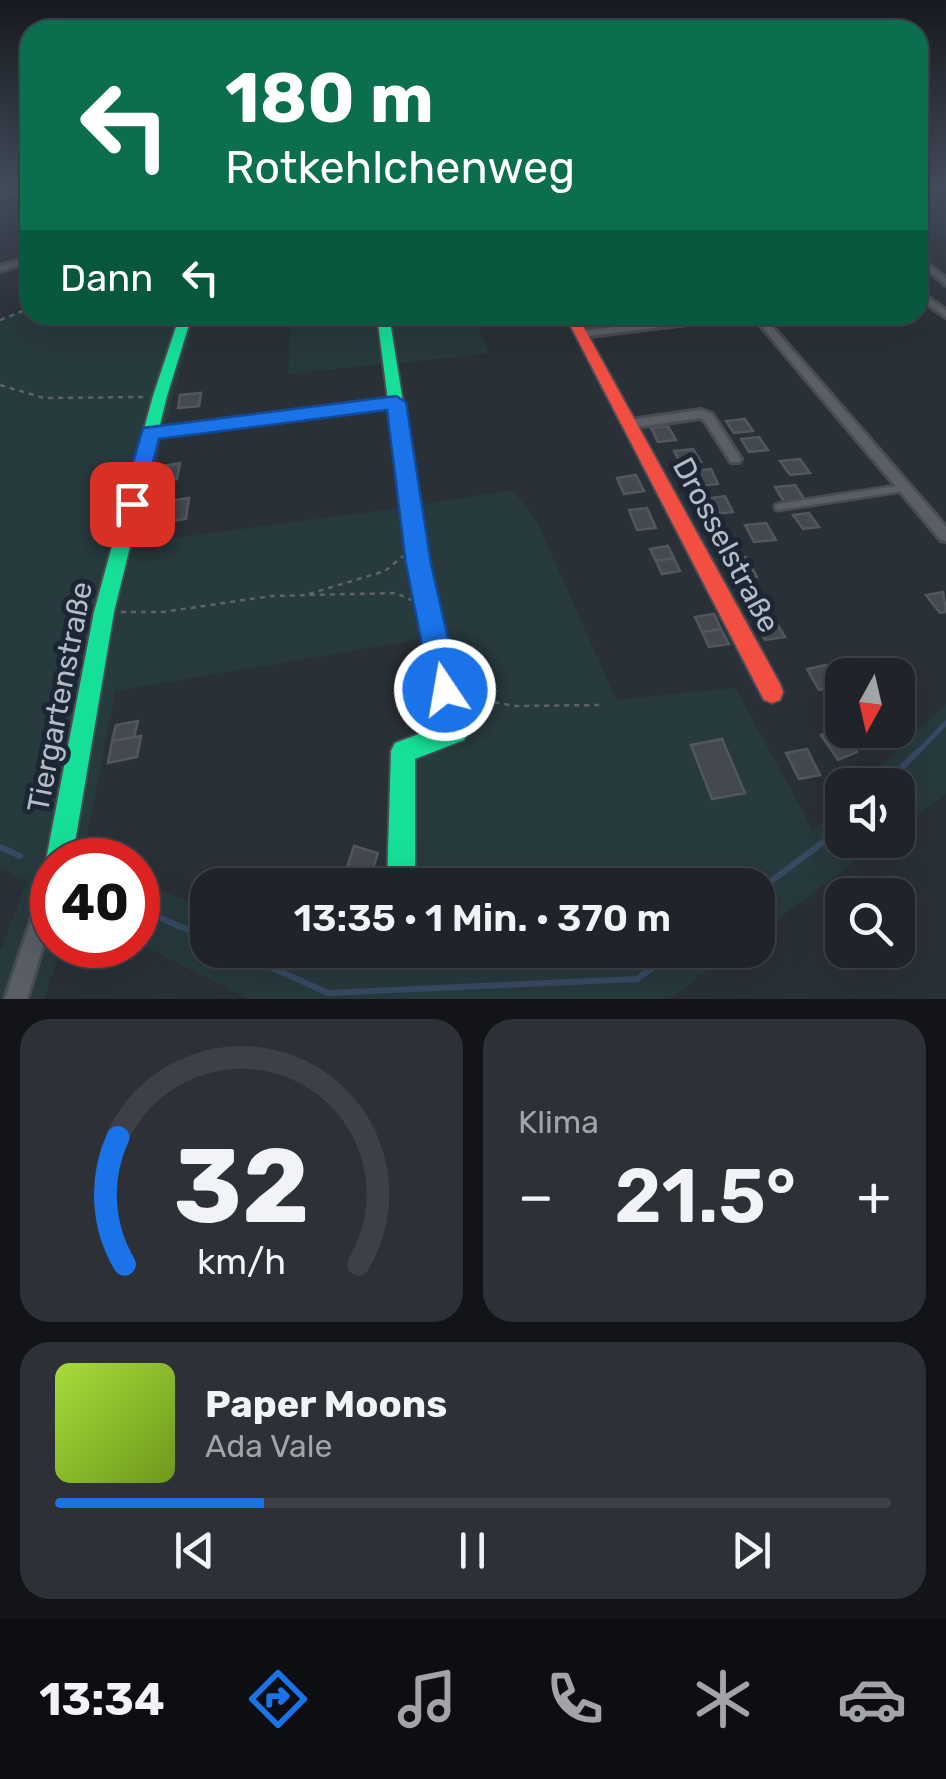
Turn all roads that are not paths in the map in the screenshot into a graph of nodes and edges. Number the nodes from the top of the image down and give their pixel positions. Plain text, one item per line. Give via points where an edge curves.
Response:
1 (928, 301) edge
2 (946, 302) edge
3 (931, 303) junction
4 (946, 314) edge
5 (183, 325) edge
6 (384, 325) edge
7 (576, 325) edge
8 (655, 325) edge
9 (766, 325) edge
10 (581, 334) junction
11 (396, 402) junction
12 (630, 424) junction
13 (150, 433) junction
14 (735, 459) dead end
15 (904, 488) junction
16 (778, 507) dead end
17 (946, 536) edge
18 (772, 692) dead end
19 (63, 838) edge
20 (401, 868) edge
21 (30, 960) edge
22 (16, 999) edge

1 - 3 street
2 - 3 street
3 - 4 street
5 - 13 street, Tiergartenstraße
6 - 11 street
7 - 10 street, Drosselstraße
8 - 10 street
9 - 15 street
10 - 12 street, Drosselstraße
11 - 13 street
11 - 20 street via 416,545 456,732 404,751
12 - 14 street, Drosselstraße via 701,414
12 - 18 street, Drosselstraße
13 - 19 street, Tiergartenstraße via 104,612
15 - 16 lane
15 - 17 street
21 - 22 street

